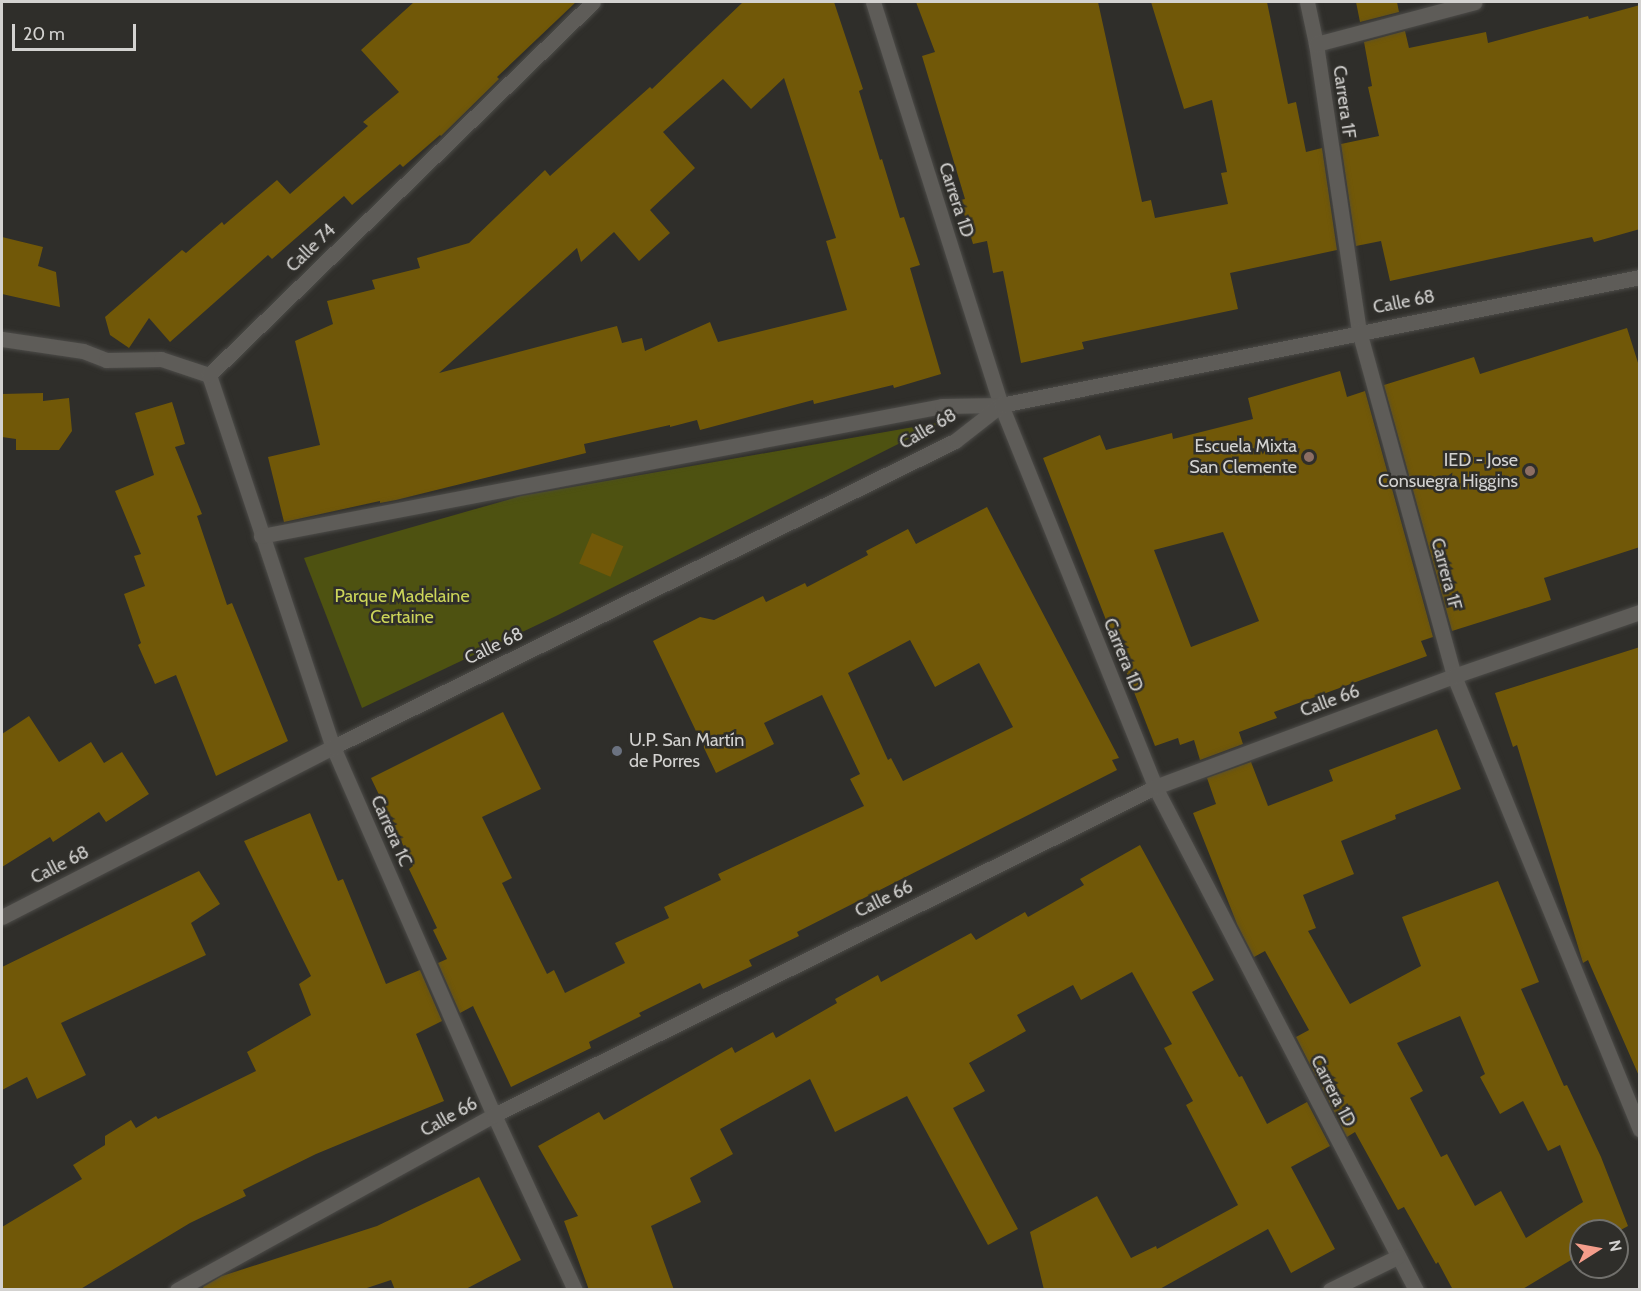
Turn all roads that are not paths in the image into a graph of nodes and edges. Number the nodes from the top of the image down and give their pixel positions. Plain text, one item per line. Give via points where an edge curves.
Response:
1 (592, 2) edge
2 (873, 2) edge
3 (1307, 2) edge
4 (1475, 2) edge
5 (1316, 44) junction
6 (1640, 277) edge
7 (1359, 331) junction
8 (2, 339) edge
9 (209, 375) junction
10 (1001, 405) junction
11 (261, 537) junction
12 (1640, 612) edge
13 (1454, 676) junction
14 (333, 747) junction
15 (1155, 787) junction
16 (2, 917) edge
17 (494, 1114) junction
18 (1640, 1129) edge
19 (1397, 1257) junction
20 (177, 1290) edge
21 (575, 1290) edge
22 (1330, 1290) edge
23 (1416, 1290) edge

1 - 9 street, Calle 74
2 - 10 street, Carrera 1D
3 - 5 street, Carrera 1F
4 - 5 street
5 - 7 street, Carrera 1F
6 - 7 street, Calle 68
7 - 10 street, Calle 68
7 - 13 street, Carrera 1F
8 - 9 street via 83,351 106,360 162,359
9 - 11 street, Carrera 1C
10 - 11 street, Calle 68 via 942,406
10 - 14 street, Calle 68 via 955,441
10 - 15 street, Carrera 1D
11 - 14 street, Carrera 1C
12 - 13 street, Calle 66
13 - 15 street, Calle 66
13 - 18 street, Carrera 1F
14 - 16 street, Calle 68
14 - 17 street, Carrera 1C
15 - 17 street, Calle 66
15 - 19 street, Carrera 1D
17 - 20 street, Calle 66
17 - 21 street, Carrera 1C
19 - 22 street
19 - 23 street, Carrera 1D

